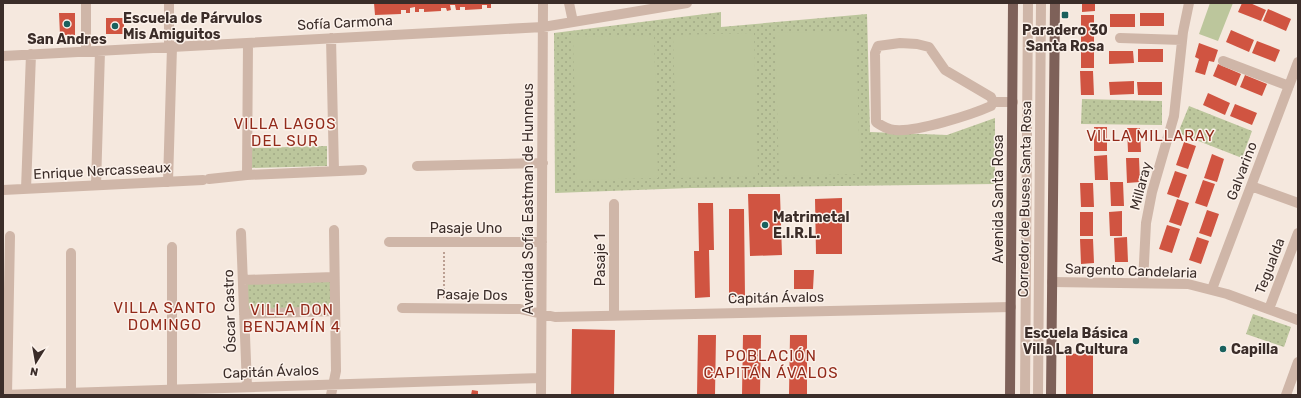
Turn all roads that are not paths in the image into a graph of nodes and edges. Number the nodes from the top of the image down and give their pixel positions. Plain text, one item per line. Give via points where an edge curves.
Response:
1 (86, 3) edge
2 (169, 3) edge
3 (543, 3) edge
4 (569, 3) edge
5 (687, 3) edge
6 (1013, 3) edge
7 (1028, 3) edge
8 (1041, 3) edge
9 (1055, 3) edge
10 (1189, 3) edge
11 (658, 5) edge
12 (573, 22) junction
13 (543, 27) junction
14 (331, 38) junction
15 (1120, 38) dead end
16 (1182, 40) junction
17 (248, 43) junction
18 (171, 47) junction
19 (86, 51) junction
20 (100, 51) junction
21 (31, 54) junction
22 (3, 56) edge
23 (1223, 60) dead end
24 (1298, 62) edge
25 (1293, 82) edge
26 (993, 102) junction
27 (1013, 102) junction
28 (543, 163) junction
29 (417, 166) dead end
30 (362, 170) dead end
31 (334, 171) junction
32 (247, 175) junction
33 (168, 182) junction
34 (96, 185) junction
35 (1251, 186) junction
36 (26, 189) junction
37 (3, 190) edge
38 (1298, 203) edge
39 (614, 204) dead end
40 (334, 230) dead end
41 (1298, 232) edge
42 (241, 233) dead end
43 (10, 236) dead end
44 (389, 242) dead end
45 (542, 242) junction
46 (172, 247) dead end
47 (71, 253) dead end
48 (1294, 256) edge
49 (334, 277) junction
50 (243, 280) junction
51 (1052, 282) junction
52 (1143, 283) junction
53 (1212, 289) junction
54 (1011, 307) junction
55 (402, 308) dead end
56 (1269, 309) junction
57 (335, 311) junction
58 (244, 314) junction
59 (542, 314) junction
60 (614, 316) junction
61 (1298, 320) edge
62 (1298, 362) edge
63 (541, 378) junction
64 (334, 384) junction
65 (247, 387) junction
66 (236, 391) edge
67 (172, 392) edge
68 (1051, 392) edge
69 (71, 394) edge
70 (6, 395) edge
71 (331, 395) edge
72 (541, 395) edge
73 (1010, 395) edge
74 (1024, 395) edge
75 (1038, 395) edge
76 (1286, 395) edge

1 - 19 street
2 - 18 street
3 - 13 street, Avenida Sofía Eastman de Hunneus
4 - 12 street
5 - 11 street, Sofía Carmona
6 - 27 main road, Avenida Santa Rosa
7 - 74 street, Corredor de Buses Santa Rosa
8 - 75 street, Corredor de Buses Santa Rosa
9 - 51 main road
10 - 16 street, Millaray
11 - 12 street, Sofía Carmona
12 - 13 street, Sofía Carmona
13 - 14 street, Sofía Carmona
13 - 28 street, Avenida Sofía Eastman de Hunneus
14 - 17 street, Sofía Carmona
14 - 31 street
15 - 16 street
16 - 52 street, Millaray via 1174,116 1152,192 1146,223
17 - 18 street, Sofía Carmona
17 - 32 street
18 - 20 street, Sofía Carmona
18 - 33 street
19 - 20 street, Sofía Carmona
19 - 21 street, Sofía Carmona
20 - 34 street
21 - 22 street, Sofía Carmona
21 - 36 street
23 - 25 street
24 - 25 street, Galvarino
25 - 35 street, Galvarino
26 - 26 street via 991,98 945,70 929,47 900,43 878,46 875,53 876,122 881,125 896,130 931,125 978,112 991,106
26 - 27 street
27 - 54 main road, Avenida Santa Rosa
28 - 29 street
28 - 45 street, Avenida Sofía Eastman de Hunneus
30 - 31 street, Enrique Nercasseaux
31 - 32 street, Enrique Nercasseaux
32 - 33 street, Enrique Nercasseaux
33 - 34 street, Enrique Nercasseaux
34 - 36 street, Enrique Nercasseaux
35 - 38 street
35 - 53 street, Galvarino
36 - 37 street, Enrique Nercasseaux
39 - 60 street, Pasaje 1
40 - 49 street
41 - 48 street, Tegualda
42 - 50 street, Óscar Castro
43 - 70 street
44 - 45 street, Pasaje Uno
45 - 59 street, Avenida Sofía Eastman de Hunneus
46 - 67 street
47 - 69 street
48 - 56 street, Tegualda
49 - 50 street
49 - 57 street
50 - 58 street, Óscar Castro
51 - 52 street, Sargento Candelaria
51 - 68 main road
52 - 53 street, Sargento Candelaria via 1188,284
53 - 56 street, Sargento Candelaria
54 - 60 street, Capitán Ávalos
54 - 73 main road, Avenida Santa Rosa
55 - 59 street, Pasaje Dos via 520,309
56 - 61 street, Sargento Candelaria
57 - 58 street
57 - 64 street
58 - 65 street, Óscar Castro
59 - 60 street, Capitán Ávalos via 555,317
59 - 63 street, Avenida Sofía Eastman de Hunneus
62 - 76 street
63 - 64 street, Capitán Ávalos
63 - 72 street, Avenida Sofía Eastman de Hunneus
64 - 65 street, Capitán Ávalos
64 - 71 street
65 - 66 street, Capitán Ávalos
66 - 67 street, Capitán Ávalos
67 - 69 street, Capitán Ávalos
69 - 70 street, Capitán Ávalos

